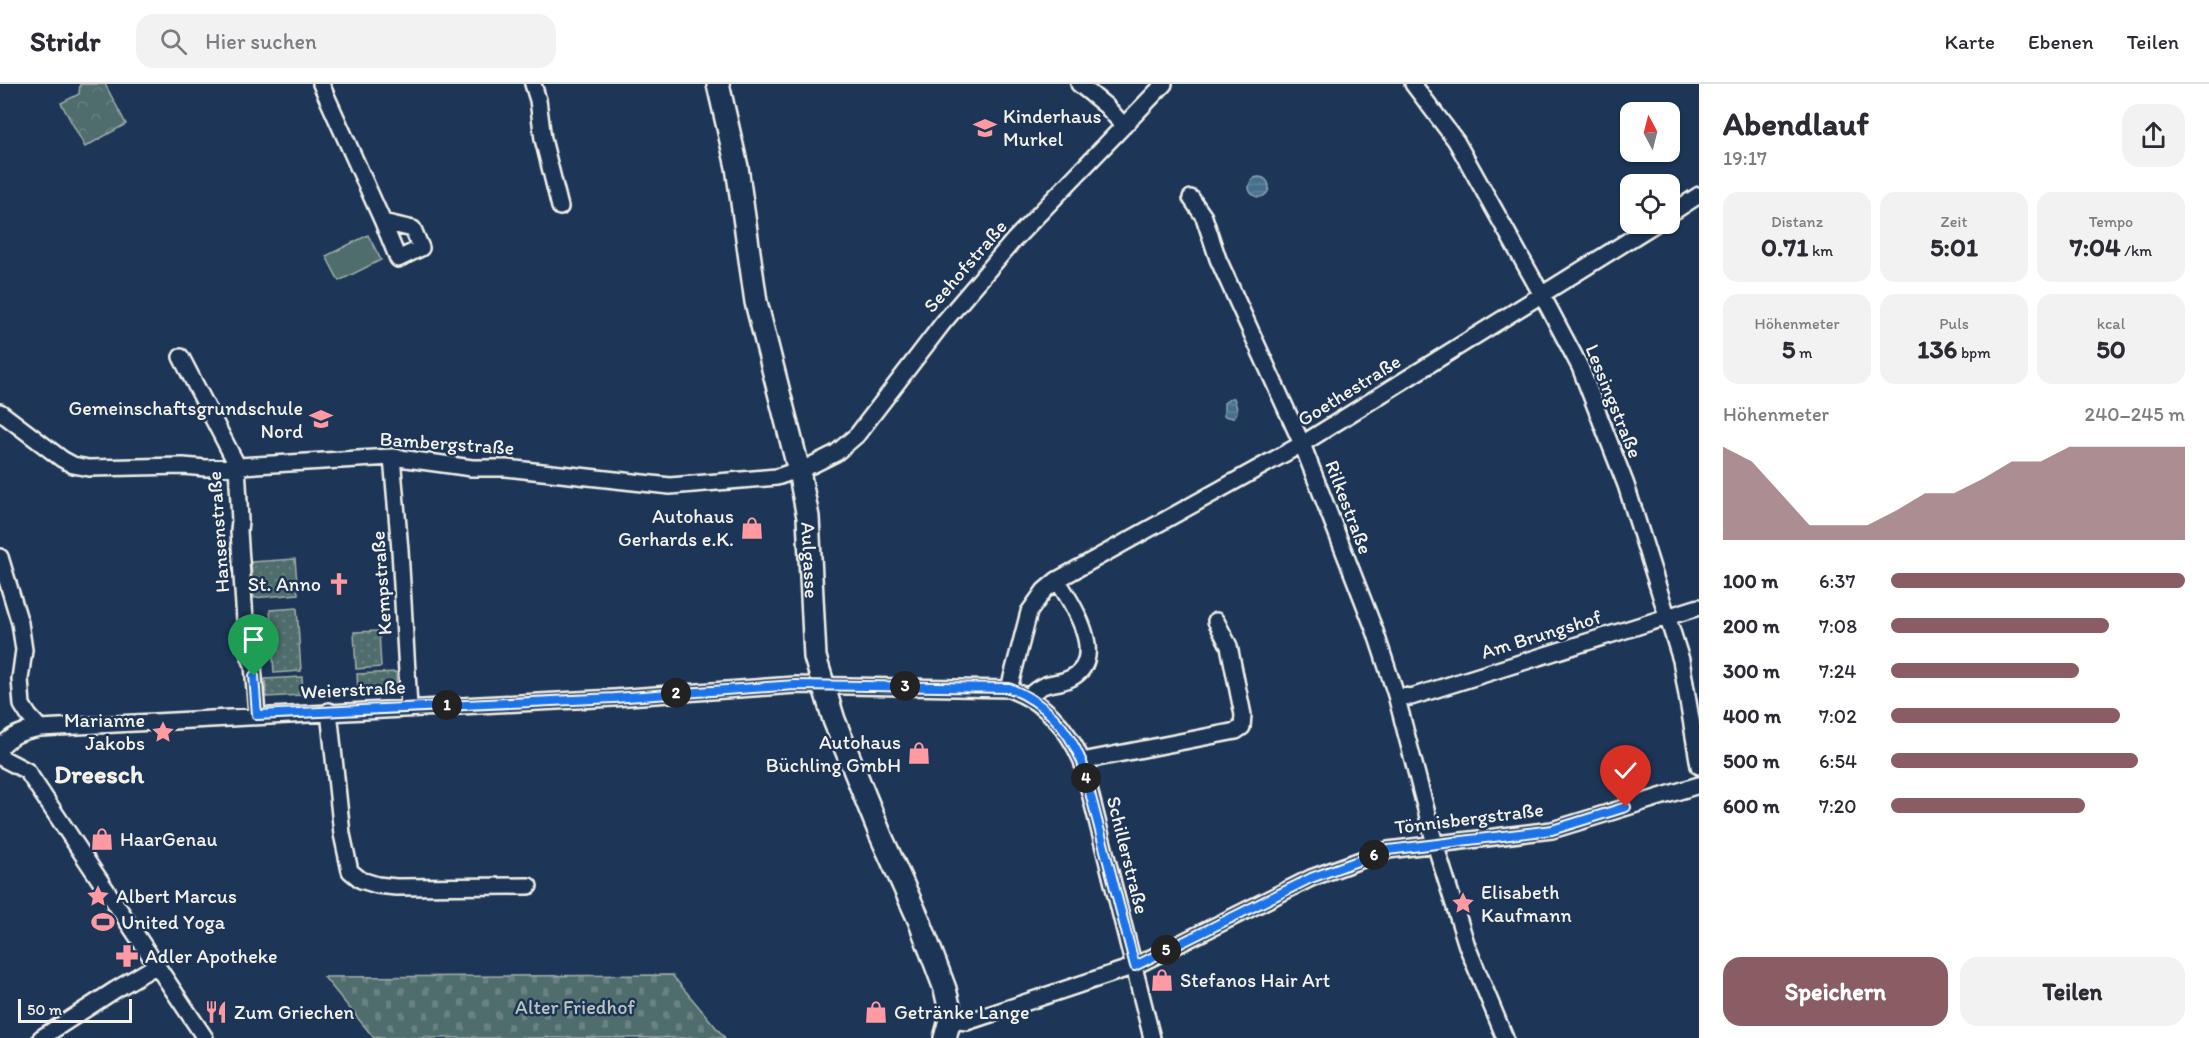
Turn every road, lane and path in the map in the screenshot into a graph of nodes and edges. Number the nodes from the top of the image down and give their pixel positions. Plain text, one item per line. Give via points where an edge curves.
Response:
1 (321, 84) edge
2 (533, 84) edge
3 (718, 84) edge
4 (1079, 84) edge
5 (1164, 84) edge
6 (1413, 84) edge
7 (1124, 126) junction
8 (1699, 195) edge
9 (1191, 198) dead end
10 (560, 207) dead end
11 (1680, 207) edge
12 (383, 222) dead end
13 (1639, 234) edge
14 (1542, 295) junction
15 (181, 357) dead end
16 (0, 412) edge
17 (1302, 444) junction
18 (392, 457) junction
19 (237, 465) junction
20 (799, 471) junction
21 (0, 557) edge
22 (1057, 580) junction
23 (1699, 607) edge
24 (1668, 616) junction
25 (1216, 621) dead end
26 (822, 684) junction
27 (1009, 688) junction
28 (1396, 695) junction
29 (1029, 696) junction
30 (409, 707) junction
31 (328, 711) junction
32 (257, 715) junction
33 (40, 728) junction
34 (0, 748) edge
35 (0, 757) edge
36 (1082, 762) junction
37 (1699, 766) edge
38 (1699, 784) edge
39 (1435, 844) junction
40 (529, 886) dead end
41 (157, 965) junction
42 (1135, 966) junction
43 (947, 1029) edge
44 (41, 1038) edge
45 (205, 1038) edge
46 (1152, 1038) edge
47 (1505, 1038) edge

1 - 12 street
2 - 10 street
3 - 20 main road, Aulgasse via 737,166 756,302
4 - 7 street
5 - 7 street, Seehofstraße
6 - 14 street, Lessingstraße via 1456,141
7 - 20 street, Seehofstraße via 1013,241 943,323 857,435 836,453
8 - 11 street
9 - 17 street, Rilkestraße via 1204,217 1218,260
13 - 14 street, Goethestraße
14 - 17 street, Goethestraße
14 - 24 street, Lessingstraße via 1580,367 1626,484
15 - 19 street, Hansenstraße
16 - 19 street, Bambergstraße via 74,465
17 - 22 street, Goethestraße
17 - 28 street, Rilkestraße
18 - 19 street, Bambergstraße
18 - 20 street, Bambergstraße via 670,486 777,477
18 - 30 street, Kempstraße
19 - 32 street, Hansenstraße via 248,650
20 - 26 main road, Aulgasse via 808,517 814,647
21 - 33 street via 20,623 24,650 22,705
22 - 27 street, Goethestraße via 1029,612
22 - 29 street via 1080,621 1088,660 1071,678 1046,683
23 - 24 street, Am Brungshof
24 - 28 street, Am Brungshof via 1411,697
24 - 37 street, Lessingstraße via 1681,660
25 - 36 street via 1229,646 1242,727
26 - 27 street, Schillerstraße
26 - 30 street, Weierstraße
26 - 43 main road, Aulgasse via 945,989 949,1006
27 - 29 street, Schillerstraße
28 - 39 street, Rilkestraße
29 - 36 street, Schillerstraße via 1063,727
30 - 31 street, Weierstraße
31 - 32 street, Weierstraße
31 - 40 street via 350,871 361,880 396,887
32 - 33 street, Weierstraße
33 - 34 street, Weierstraße via 13,735
35 - 41 street via 27,771
36 - 42 street, Schillerstraße
38 - 39 street, Tönnisbergstraße via 1552,830
39 - 42 street, Tönnisbergstraße via 1388,850 1311,878
39 - 47 street, Rilkestraße via 1467,946
41 - 44 street
41 - 45 street
42 - 43 street, Tönnisbergstraße
42 - 46 street, Schillerstraße

